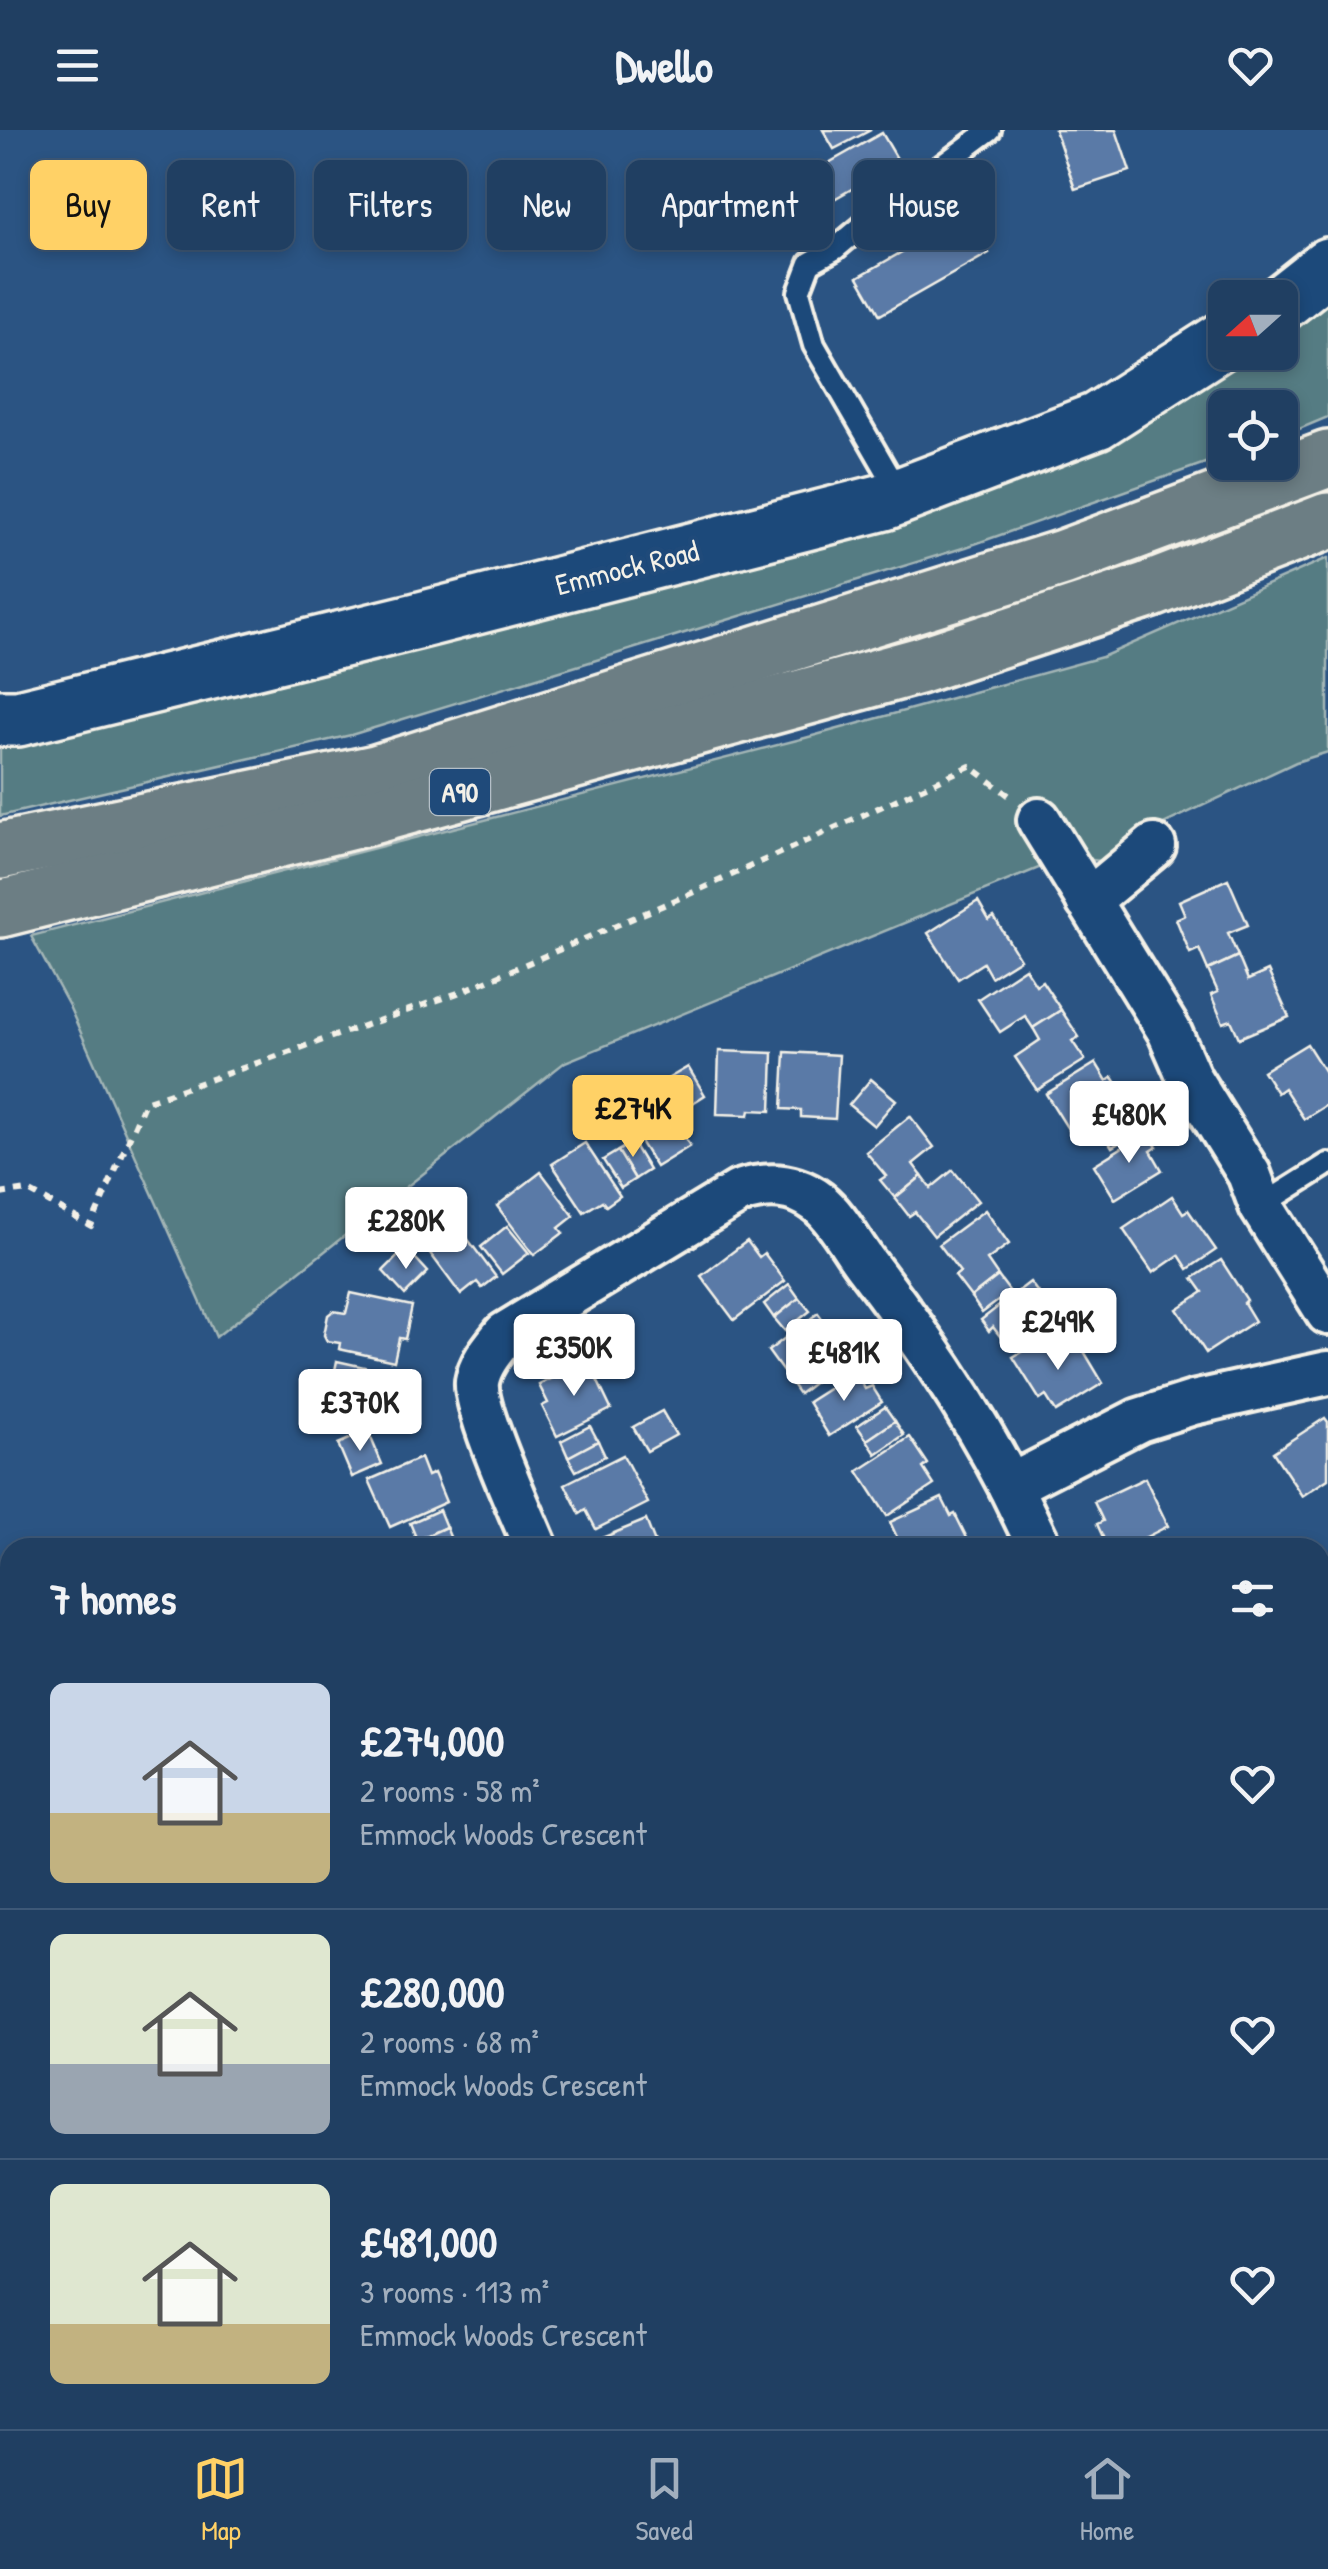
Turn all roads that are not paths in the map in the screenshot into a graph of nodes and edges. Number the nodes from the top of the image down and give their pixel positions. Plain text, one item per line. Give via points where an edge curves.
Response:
1 (990, 130) edge
2 (1328, 266) edge
3 (1298, 290) edge
4 (1208, 350) edge
5 (1328, 459) edge
6 (902, 496) junction
7 (1328, 521) edge
8 (0, 718) edge
9 (1039, 820) road end
10 (1154, 846) dead end
11 (0, 852) edge
12 (1088, 901) junction
13 (0, 909) edge
14 (1328, 1164) edge
15 (1261, 1206) junction
16 (1328, 1313) edge
17 (1328, 1373) edge
18 (1010, 1486) junction
19 (532, 1538) edge
20 (1035, 1538) edge

1 - 6 lane via 810,263 799,292 814,345
2 - 3 street
4 - 6 street, Emmock Road via 1096,421
5 - 11 highway, A90 via 1063,558 376,773
6 - 8 street, Emmock Road via 418,621
7 - 13 highway, A90 via 1149,590 918,666 368,817
9 - 12 street
10 - 12 street
12 - 15 street via 1169,1030
14 - 15 lane
15 - 16 street
17 - 18 street via 1139,1420
18 - 19 street via 973,1415 820,1203 795,1188 764,1184 739,1192 506,1334 488,1355 477,1382 481,1410
18 - 20 street

